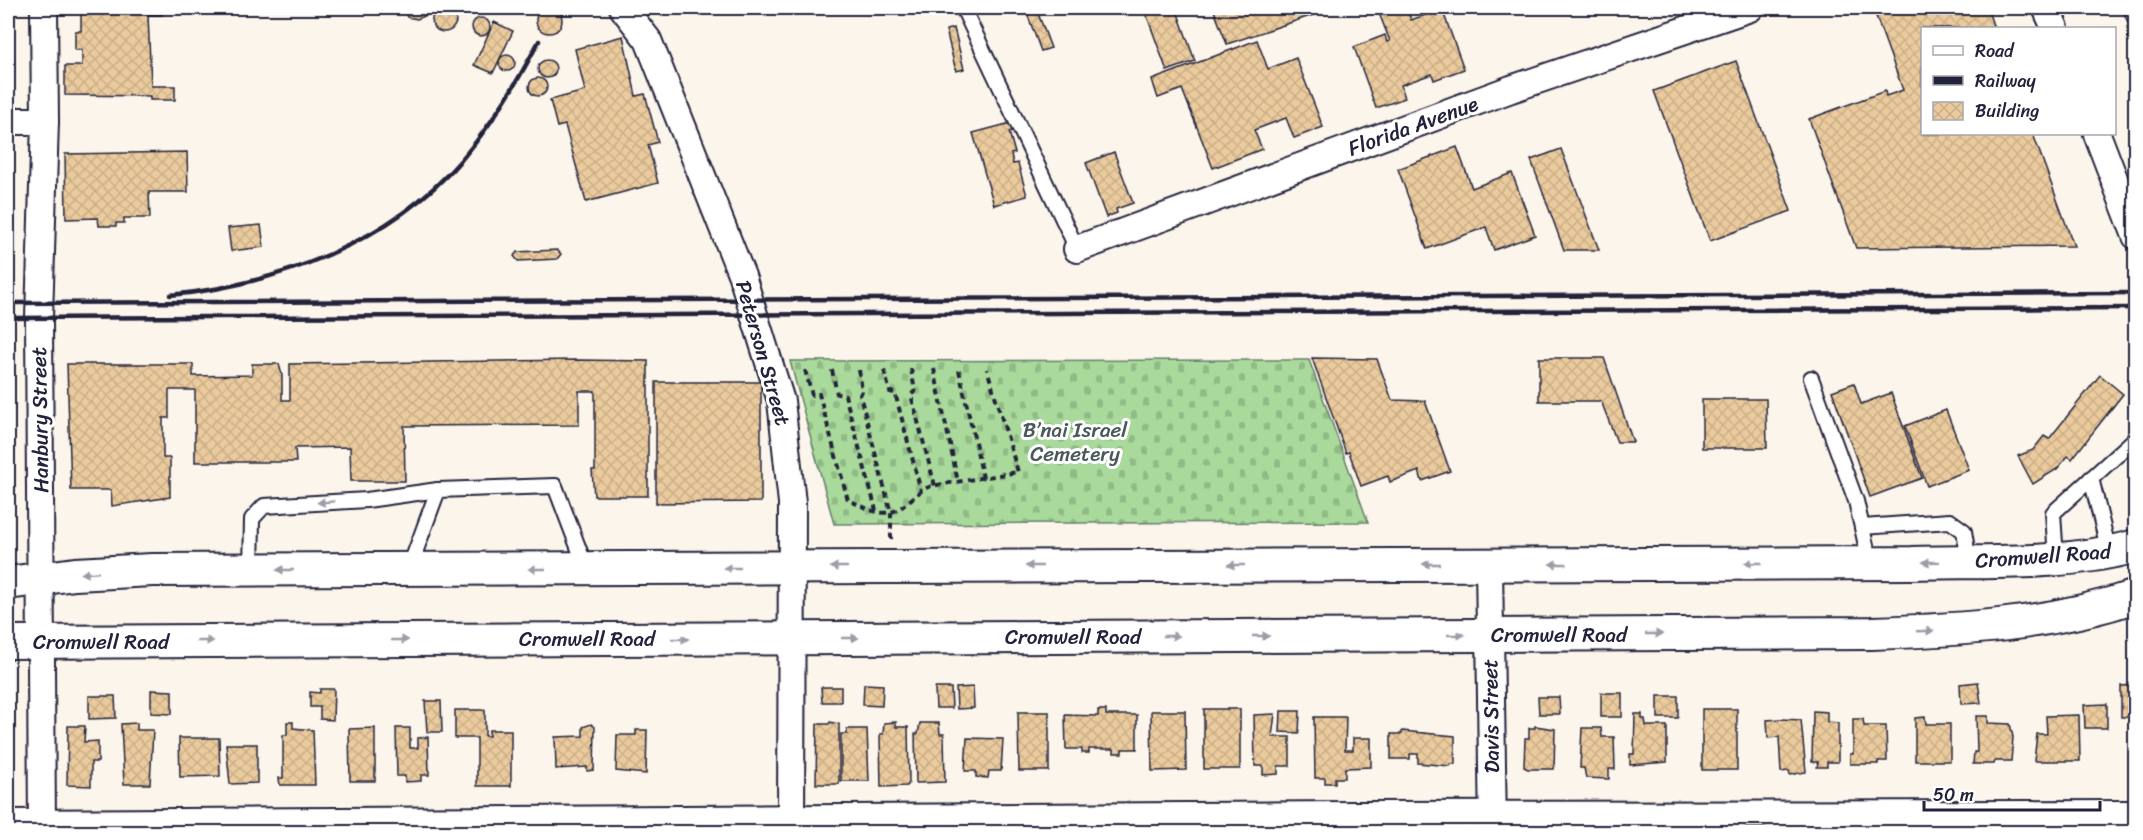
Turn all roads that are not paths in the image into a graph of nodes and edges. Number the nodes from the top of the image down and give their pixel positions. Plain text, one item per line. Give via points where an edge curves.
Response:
1 (44, 8) edge
2 (623, 8) edge
3 (963, 8) edge
4 (1750, 8) edge
5 (2046, 8) edge
6 (2055, 27) edge
7 (8, 121) edge
8 (45, 121) junction
9 (2098, 135) edge
10 (2127, 182) edge
11 (2136, 236) edge
12 (1077, 249) joint
13 (1811, 378) dead end
14 (2136, 438) edge
15 (2091, 478) junction
16 (438, 490) junction
17 (1862, 527) junction
18 (2122, 549) edge
19 (2056, 559) junction
20 (1969, 562) junction
21 (1870, 563) junction
22 (1490, 564) junction
23 (790, 567) junction
24 (586, 568) junction
25 (409, 569) junction
26 (251, 570) junction
27 (42, 578) junction
28 (8, 583) edge
29 (2136, 596) edge
30 (1490, 635) junction
31 (791, 638) junction
32 (8, 642) edge
33 (42, 642) junction
34 (2136, 814) edge
35 (8, 823) edge
36 (1493, 824) edge
37 (791, 826) edge
38 (42, 828) edge

1 - 8 street, Hanbury Street
2 - 23 street, Peterson Street via 648,40 742,276 782,401 792,503
3 - 12 lane
4 - 12 street, Florida Avenue via 1511,89
5 - 6 street
7 - 8 street
8 - 27 street, Hanbury Street via 39,311
9 - 10 street
10 - 11 street
13 - 17 lane
14 - 15 lane
15 - 18 lane
15 - 19 lane via 2053,513
16 - 24 lane via 555,486
16 - 25 lane
16 -> 26 lane via 367,500 264,506 252,519
17 - 20 lane via 1950,521 1964,531
17 - 21 lane
18 - 19 street, Cromwell Road
19 - 20 street, Cromwell Road
20 -> 21 street, Cromwell Road
21 -> 22 street, Cromwell Road
22 -> 23 street, Cromwell Road
22 - 30 street, Davis Street
23 -> 24 street, Cromwell Road
23 - 31 street, Peterson Street
24 -> 25 street, Cromwell Road
25 -> 26 street, Cromwell Road
26 -> 27 street, Cromwell Road via 141,571
27 - 28 street, Cromwell Road
27 - 33 street, Hanbury Street
30 -> 29 street, Cromwell Road via 1960,630 2031,622
31 -> 30 street, Cromwell Road
30 - 36 street, Davis Street
33 -> 31 street, Cromwell Road
31 - 37 street, Peterson Street
32 - 33 street, Cromwell Road
33 - 38 street, Hanbury Street
34 - 36 street
35 - 38 street
36 - 37 street
37 - 38 street

